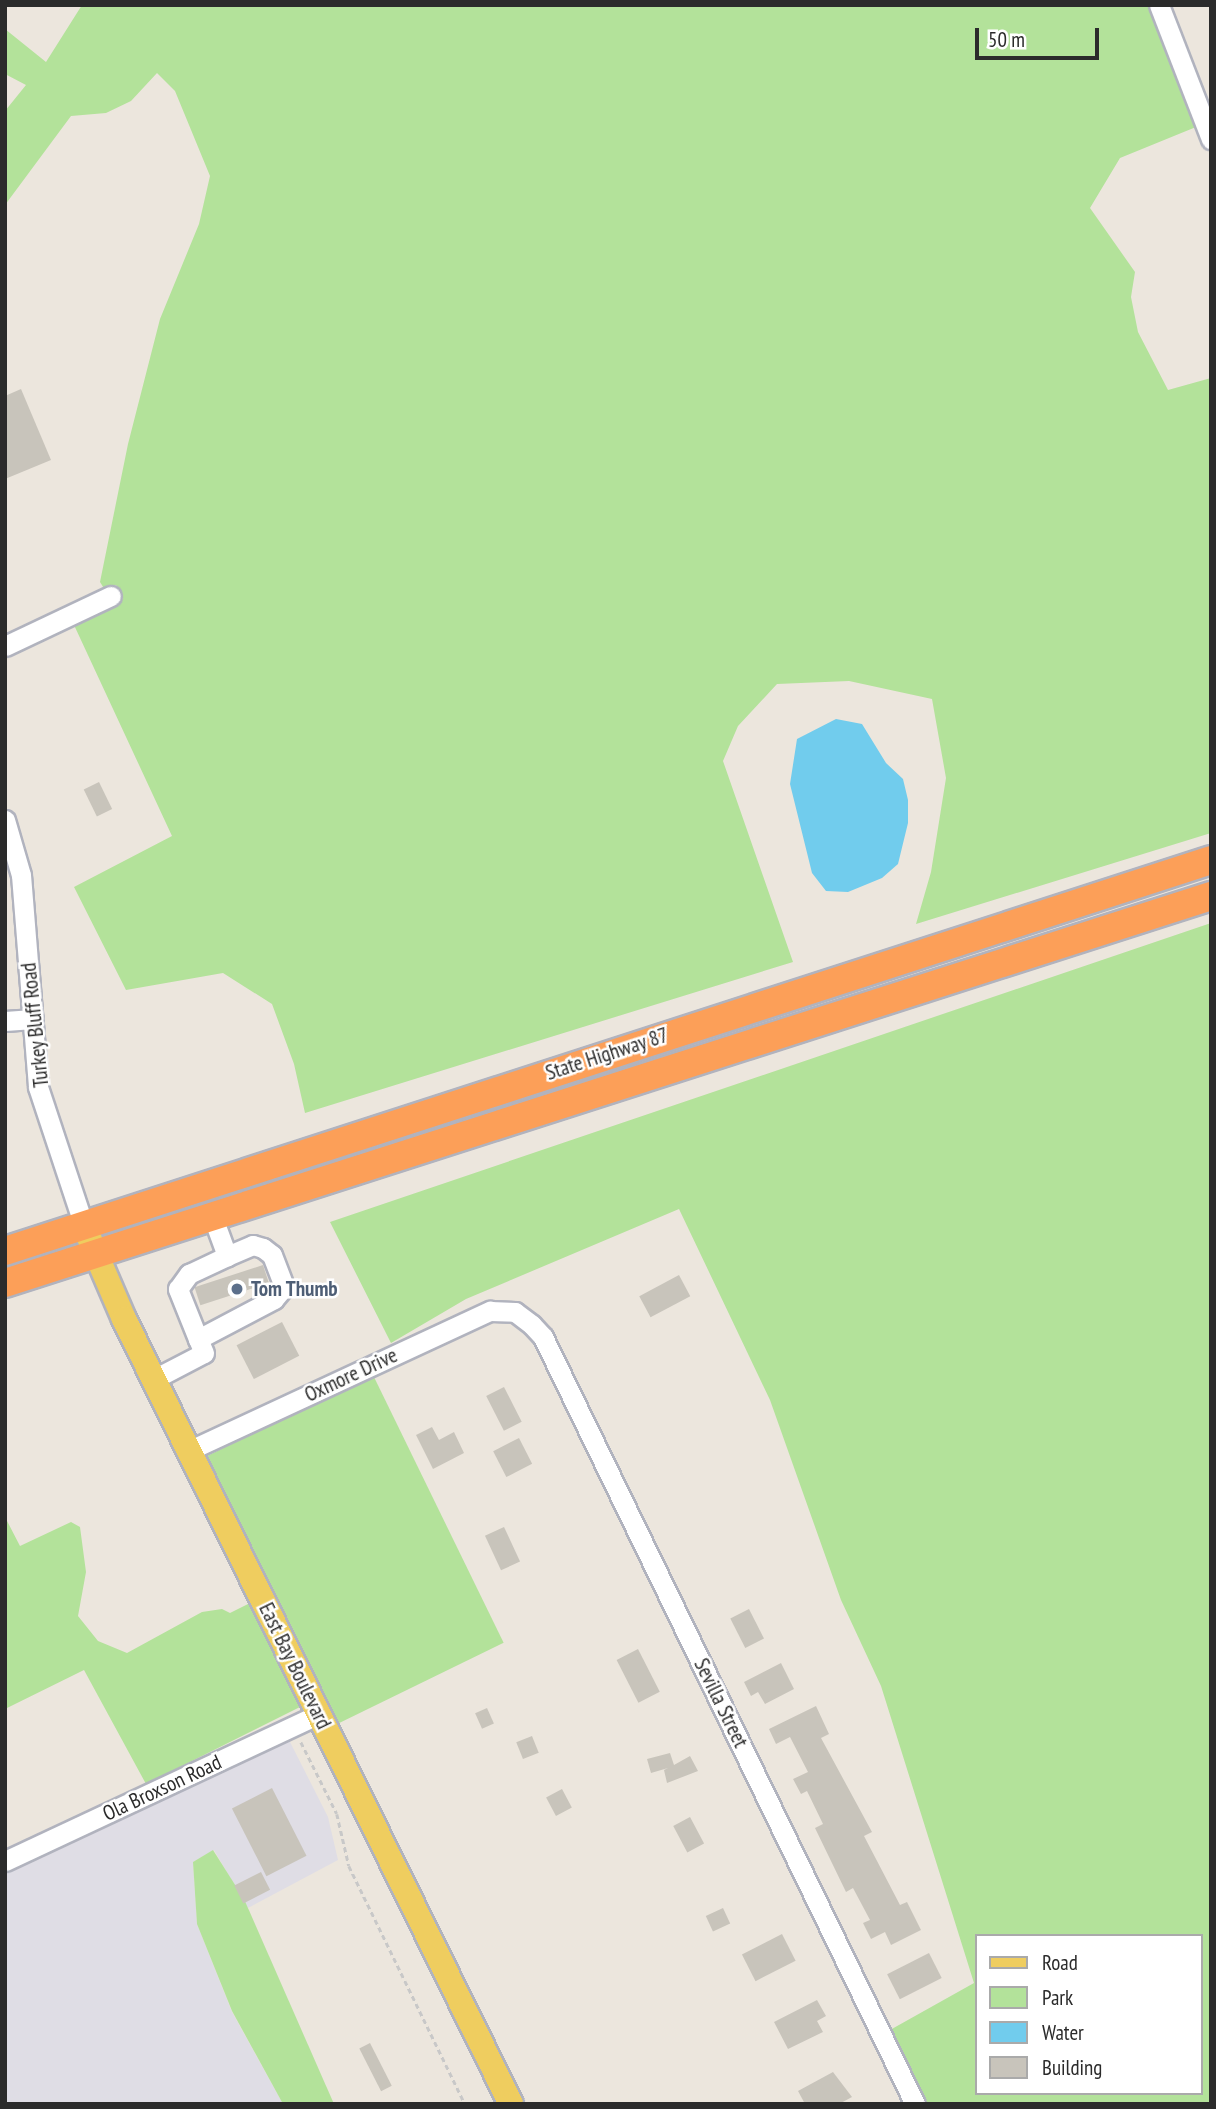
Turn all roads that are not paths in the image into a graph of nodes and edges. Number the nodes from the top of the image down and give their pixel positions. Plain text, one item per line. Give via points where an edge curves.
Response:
1 (1159, 5) edge
2 (1211, 139) edge
3 (111, 596) dead end
4 (5, 646) edge
5 (5, 820) edge
6 (1211, 860) edge
7 (1211, 896) edge
8 (33, 1019) junction
9 (5, 1021) edge
10 (212, 1215) junction
11 (84, 1226) junction
12 (5, 1251) edge
13 (96, 1254) junction
14 (227, 1256) junction
15 (5, 1283) edge
16 (515, 1312) joint
17 (198, 1339) junction
18 (154, 1379) junction
19 (190, 1450) junction
20 (319, 1714) junction
21 (5, 1861) edge
22 (511, 2104) edge
23 (915, 2104) edge

1 - 2 street
3 - 4 street
5 - 8 street, Turkey Bluff Road via 21,876
6 - 11 highway, State Highway 87
7 - 10 highway
8 - 9 street
8 - 11 street, Turkey Bluff Road via 38,1087
10 - 13 highway
10 - 14 street
11 - 12 highway, State Highway 87
11 - 13 main road, East Bay Boulevard
13 - 15 highway
13 - 18 main road, East Bay Boulevard
14 - 17 street via 189,1274 178,1289
14 - 17 street via 253,1245 264,1248 272,1255 284,1287 274,1299
16 - 19 street, Oxmore Drive via 490,1311
16 - 23 street, Sevilla Street via 543,1338
17 - 18 street via 204,1353
18 - 19 main road, East Bay Boulevard
19 - 20 main road, East Bay Boulevard
20 - 21 street, Ola Broxson Road
20 - 22 main road, East Bay Boulevard

